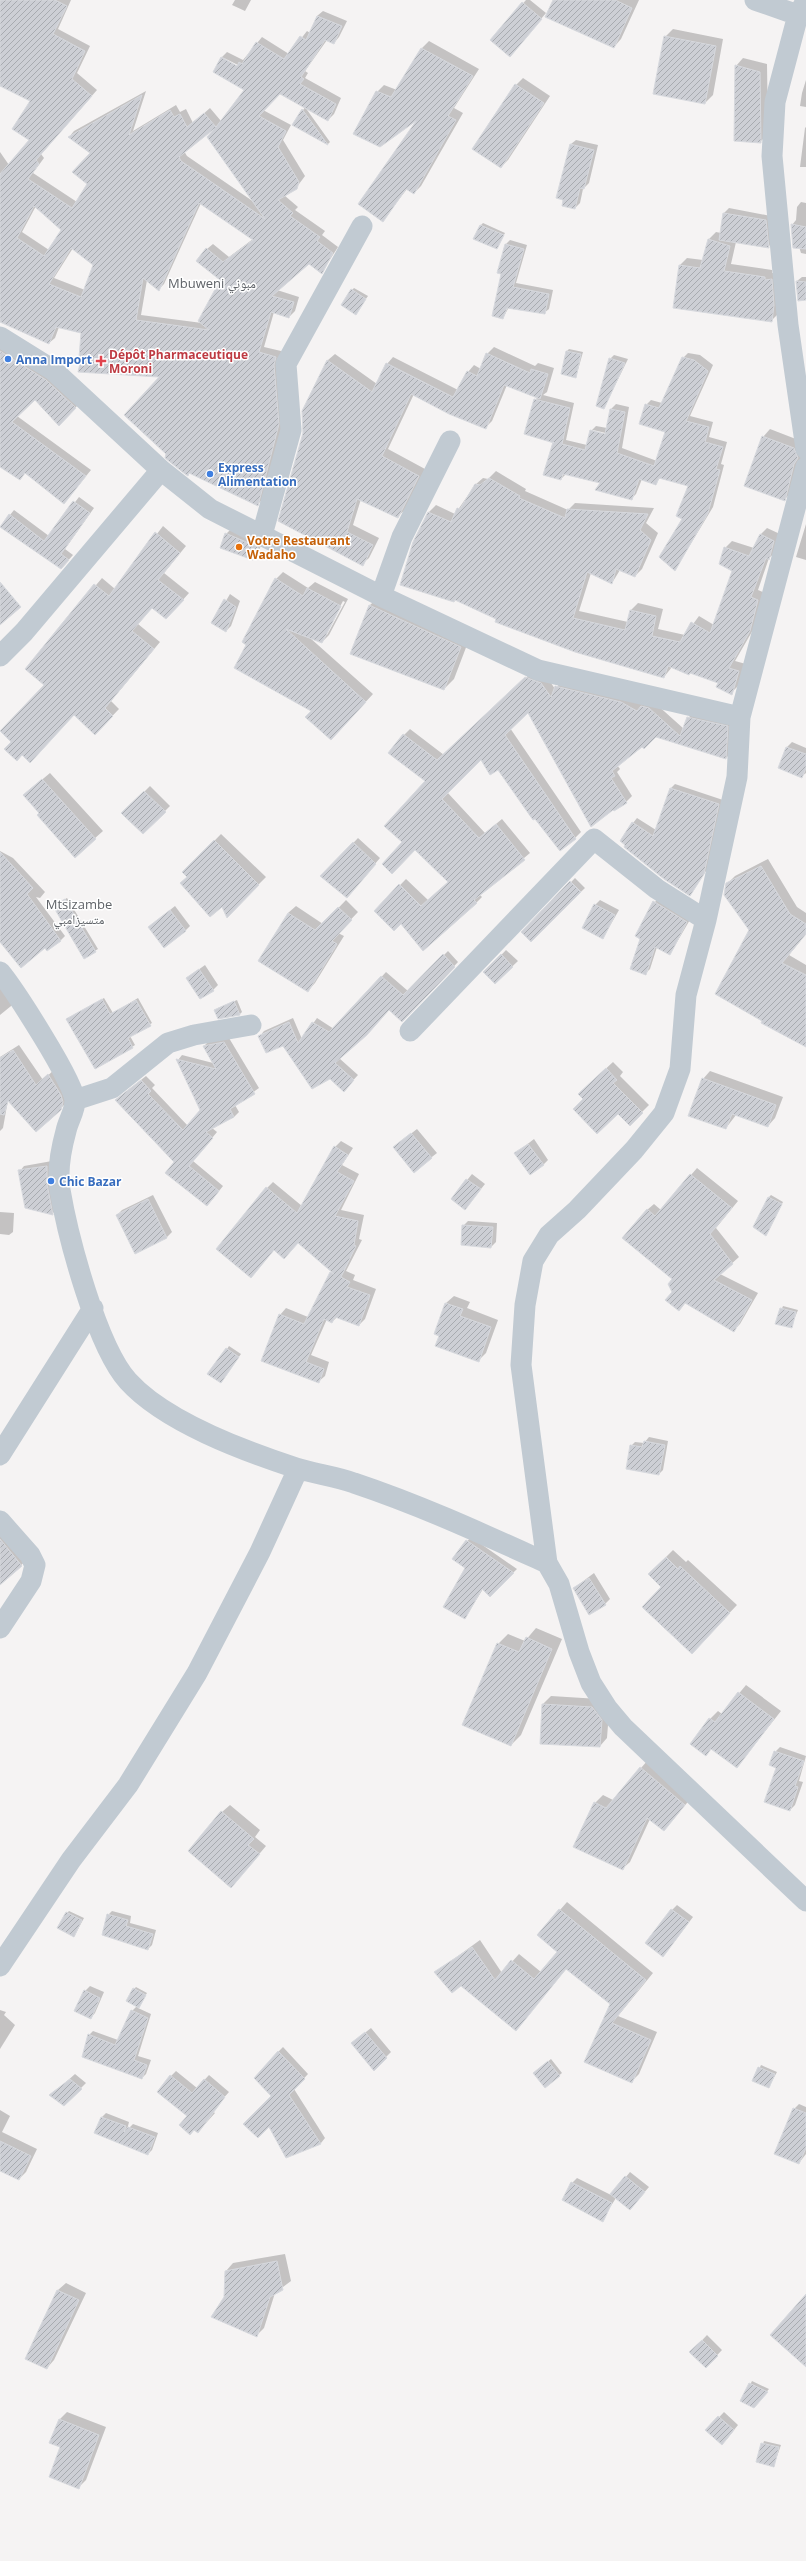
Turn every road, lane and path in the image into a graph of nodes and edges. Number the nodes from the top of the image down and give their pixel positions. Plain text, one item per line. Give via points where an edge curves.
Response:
1 (755, 0) edge
2 (802, 8) edge
3 (362, 226) dead end
4 (0, 337) edge
5 (450, 441) dead end
6 (806, 449) edge
7 (806, 467) edge
8 (161, 470) junction
9 (262, 534) junction
10 (381, 596) junction
11 (0, 656) edge
12 (740, 717) junction
13 (706, 920) junction
14 (0, 972) edge
15 (251, 1025) dead end
16 (410, 1031) dead end
17 (75, 1100) junction
18 (93, 1308) junction
19 (0, 1455) edge
20 (298, 1469) junction
21 (0, 1521) edge
22 (547, 1563) junction
23 (0, 1628) edge
24 (806, 1901) edge
25 (0, 1966) edge

1 - 2 street
2 - 6 street via 776,102 772,156 788,325
3 - 9 street via 286,364 291,430
4 - 8 street via 53,370
5 - 10 street via 402,537
7 - 12 street
8 - 9 street via 210,509
8 - 11 street via 24,632
9 - 10 street
10 - 12 street via 538,670
12 - 13 street via 737,777
13 - 16 street via 656,889 594,839
13 - 22 street via 686,994 680,1069 664,1113 583,1204 549,1235 534,1261 525,1305 521,1365
14 - 17 street via 67,1076
15 - 17 street via 168,1043 112,1088
17 - 18 street via 66,1130 59,1186 75,1253
18 - 19 street
18 - 20 street via 108,1352 127,1380 144,1397 224,1442
20 - 22 street via 351,1482 431,1511
20 - 25 street via 260,1552 196,1673 128,1785 71,1860
21 - 23 street via 30,1555 35,1565 31,1581
22 - 24 street via 560,1584 579,1652 589,1677 607,1708 623,1727

